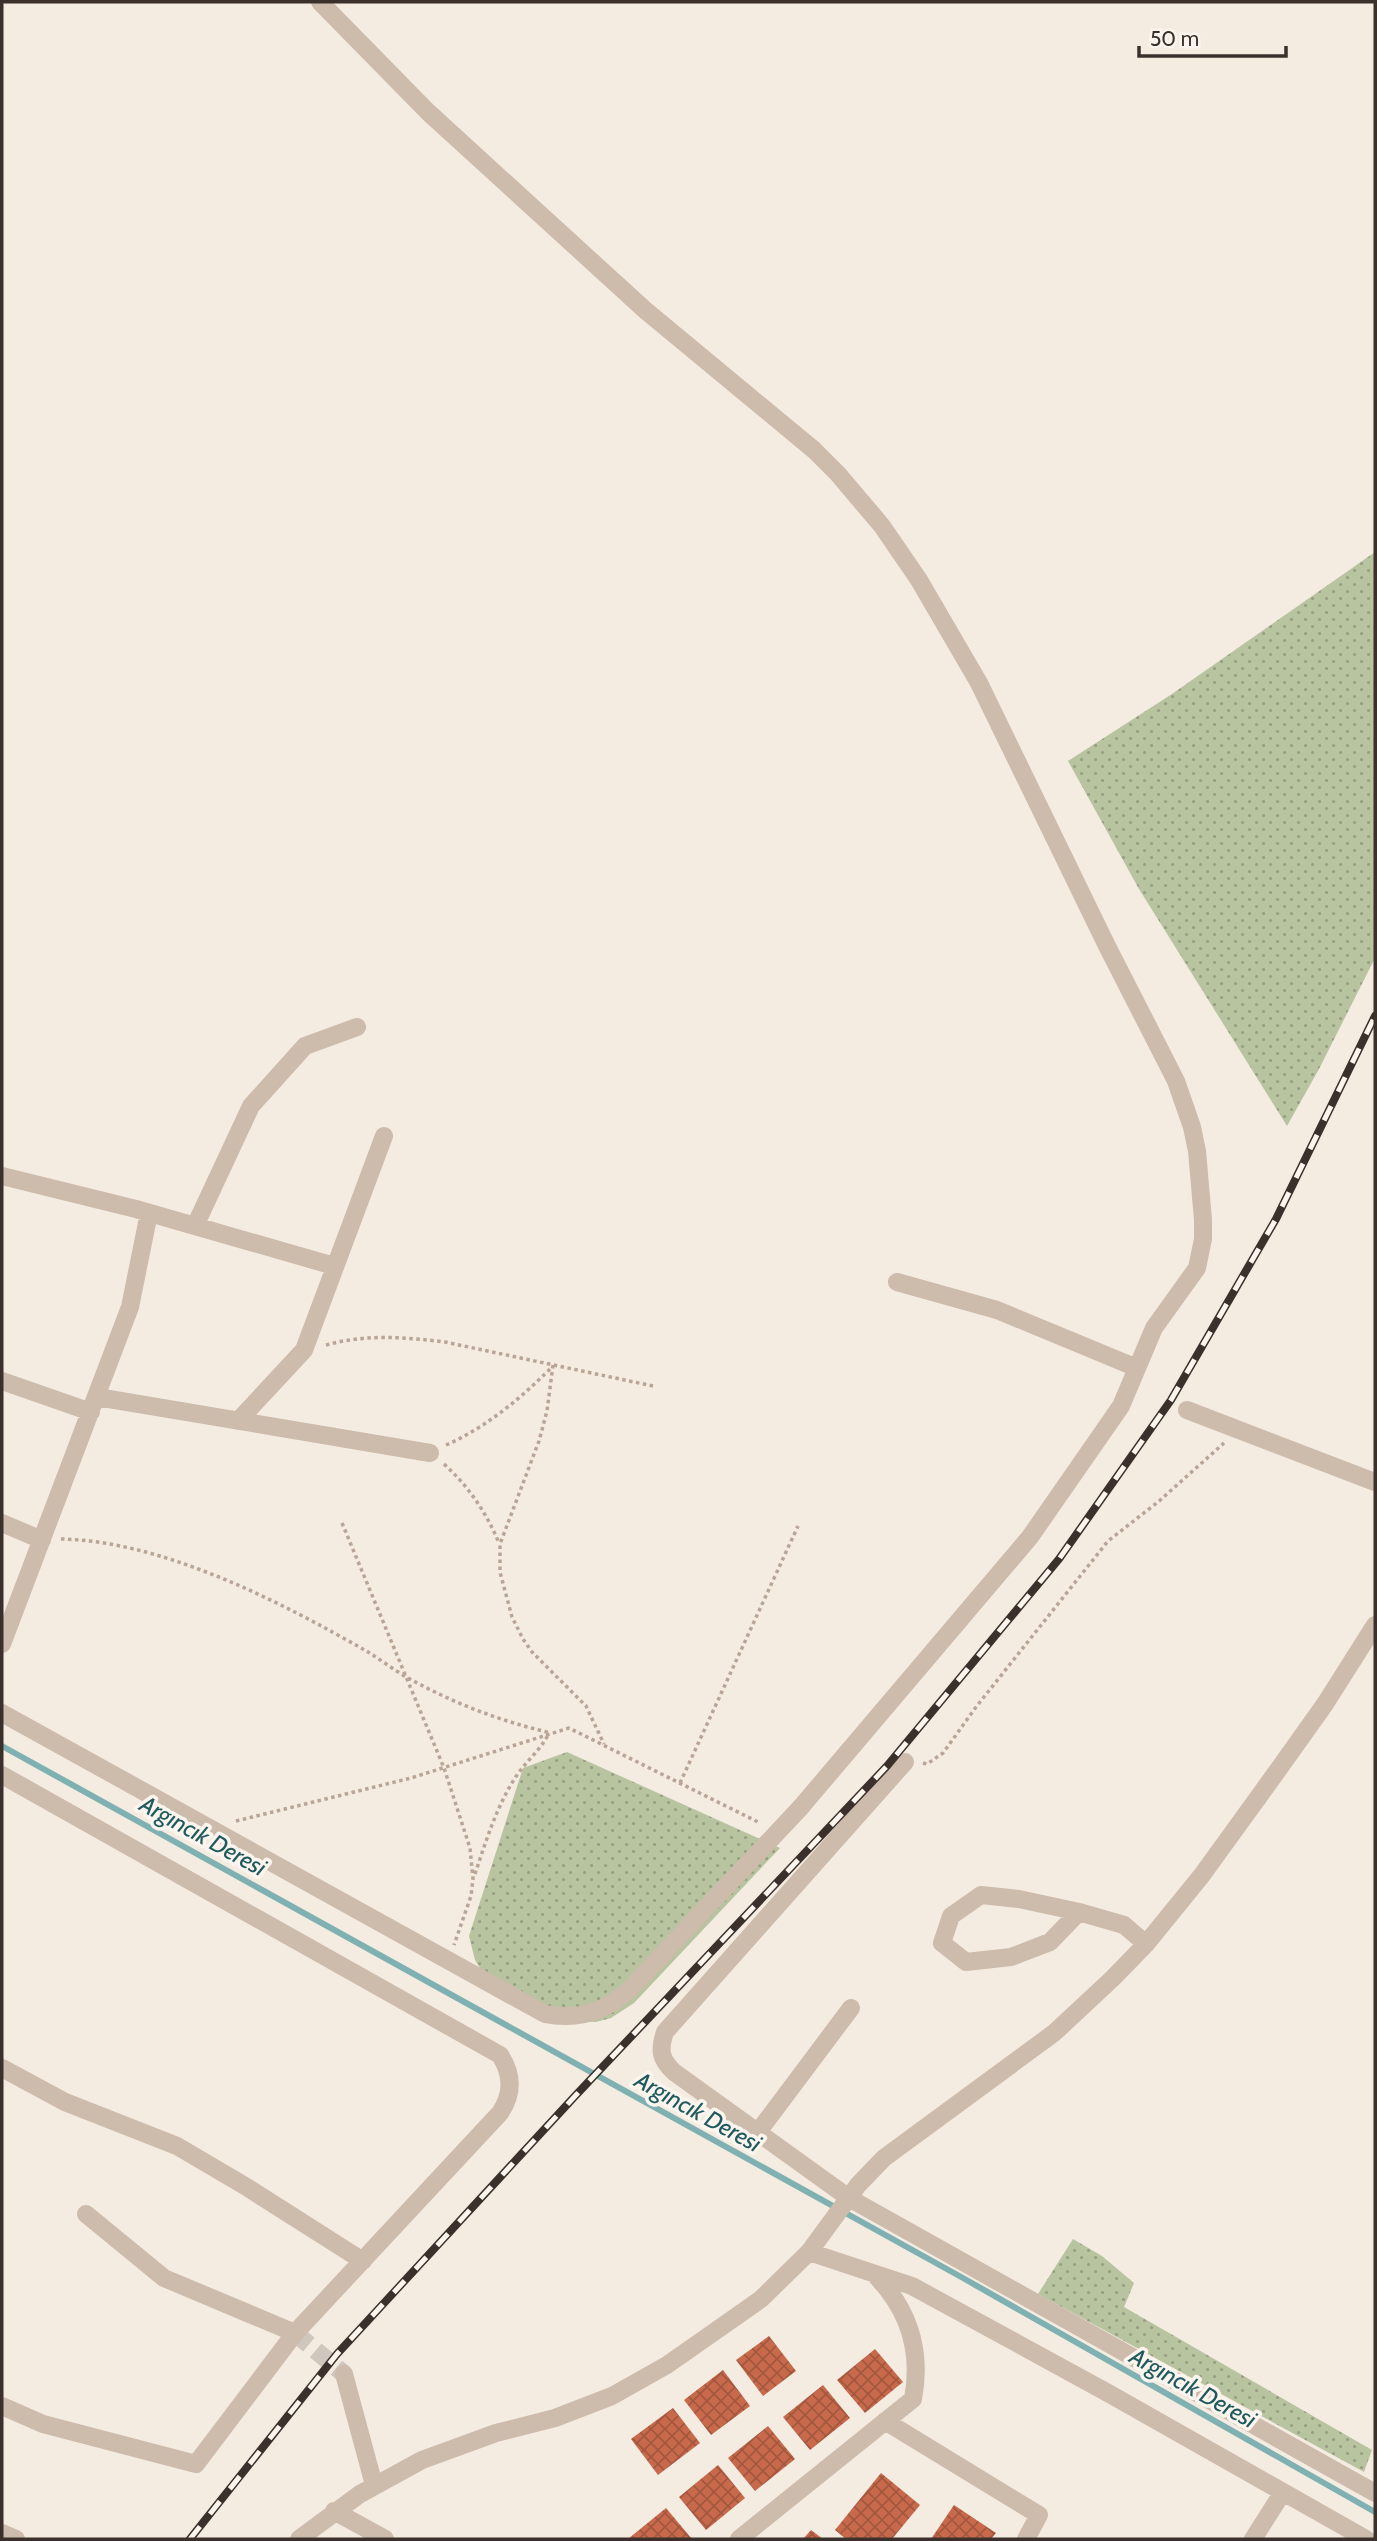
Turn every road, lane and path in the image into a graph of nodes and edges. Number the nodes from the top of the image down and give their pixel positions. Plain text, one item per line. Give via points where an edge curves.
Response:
1 (320, 2) edge
2 (357, 1027) dead end
3 (384, 1136) dead end
4 (2, 1176) edge
5 (149, 1213) junction
6 (195, 1226) junction
7 (334, 1266) junction
8 (897, 1282) dead end
9 (304, 1350) junction
10 (553, 1365) junction
11 (1137, 1368) junction
12 (2, 1381) edge
13 (653, 1386) dead end
14 (94, 1404) junction
15 (1186, 1410) dead end
16 (238, 1421) junction
17 (1238, 1430) junction
18 (430, 1453) junction
19 (1375, 1482) edge
20 (2, 1523) edge
21 (342, 1523) dead end
22 (798, 1526) dead end
23 (42, 1540) junction
24 (500, 1544) junction
25 (1375, 1625) edge
26 (2, 1644) edge
27 (1370, 1646) edge
28 (407, 1677) junction
29 (2, 1713) edge
30 (550, 1734) junction
31 (605, 1745) junction
32 (905, 1762) joint
33 (444, 1768) junction
34 (2, 1775) edge
35 (680, 1783) junction
36 (209, 1827) junction
37 (777, 1832) junction
38 (473, 1880) junction
39 (1079, 1912) junction
40 (1146, 1944) junction
41 (448, 1960) junction
42 (851, 2008) dead end
43 (2, 2068) edge
44 (758, 2132) junction
45 (847, 2201) junction
46 (86, 2214) dead end
47 (809, 2252) junction
48 (363, 2261) junction
49 (873, 2273) junction
50 (295, 2333) junction
51 (344, 2374) tunnel mouth
52 (2, 2406) edge
53 (885, 2421) junction
54 (374, 2485) junction
55 (1283, 2492) junction
56 (1375, 2493) edge
57 (334, 2511) junction
58 (2, 2533) edge
59 (16, 2539) edge
60 (299, 2539) edge
61 (384, 2539) edge
62 (739, 2539) edge
63 (1026, 2539) edge
64 (1253, 2539) edge
65 (1366, 2539) edge

1 - 11 street via 428,112 645,310 838,474 895,544 953,637 1171,1070 1192,1127 1203,1220 1197,1268 1154,1328
2 - 6 street via 305,1046 251,1106
3 - 7 street
4 - 5 street
5 - 6 street
5 - 14 street via 130,1307
6 - 7 street
7 - 9 street
8 - 11 street via 998,1310
9 - 10 path via 361,1339 418,1338
9 - 16 street
10 - 13 path
10 - 18 path via 491,1420
10 - 24 path via 539,1441
11 - 37 street via 1121,1406 1030,1537
12 - 14 street
14 - 16 street
14 - 23 street
15 - 17 street
16 - 18 street
17 - 19 street
17 - 32 path via 1108,1541 943,1753 927,1763
18 - 24 path via 472,1493
20 - 23 street
21 - 28 path
22 - 35 path
23 - 26 street
23 - 28 path via 82,1539 116,1545 212,1575 327,1629
24 - 31 path via 502,1581 519,1633 586,1706
25 - 27 street
27 - 40 street
28 - 30 path via 470,1708
28 - 33 path
29 - 36 street
30 - 31 path via 569,1728
30 - 33 path
30 - 38 path via 516,1777 492,1824
31 - 35 path
32 - 44 street via 666,2032 660,2048 662,2061
33 - 36 path
33 - 38 path via 470,1848
34 - 48 street via 500,2055 510,2080 505,2106
35 - 37 path
36 - 41 street
37 - 41 street via 633,1986 600,2010 573,2017 545,2014
38 - 41 path
39 - 39 street via 981,1895 951,1916 942,1942 967,1962 1011,1957 1050,1942
39 - 40 street via 1124,1925
40 - 45 street via 1054,2034 884,2158
42 - 44 street
43 - 48 street via 65,2102 177,2147
44 - 45 street
45 - 47 street
45 - 56 street
46 - 50 street via 164,2278
47 - 49 street
47 - 54 street via 738,2317 612,2396 459,2445
48 - 50 street
49 - 53 street via 906,2317 916,2352 913,2399
49 - 55 street via 912,2286
50 - 52 street via 196,2464 43,2424
51 - 54 street
53 - 62 street
53 - 63 street via 1039,2515
54 - 57 street
55 - 64 street
55 - 65 street
57 - 60 street
57 - 61 street
58 - 59 street

